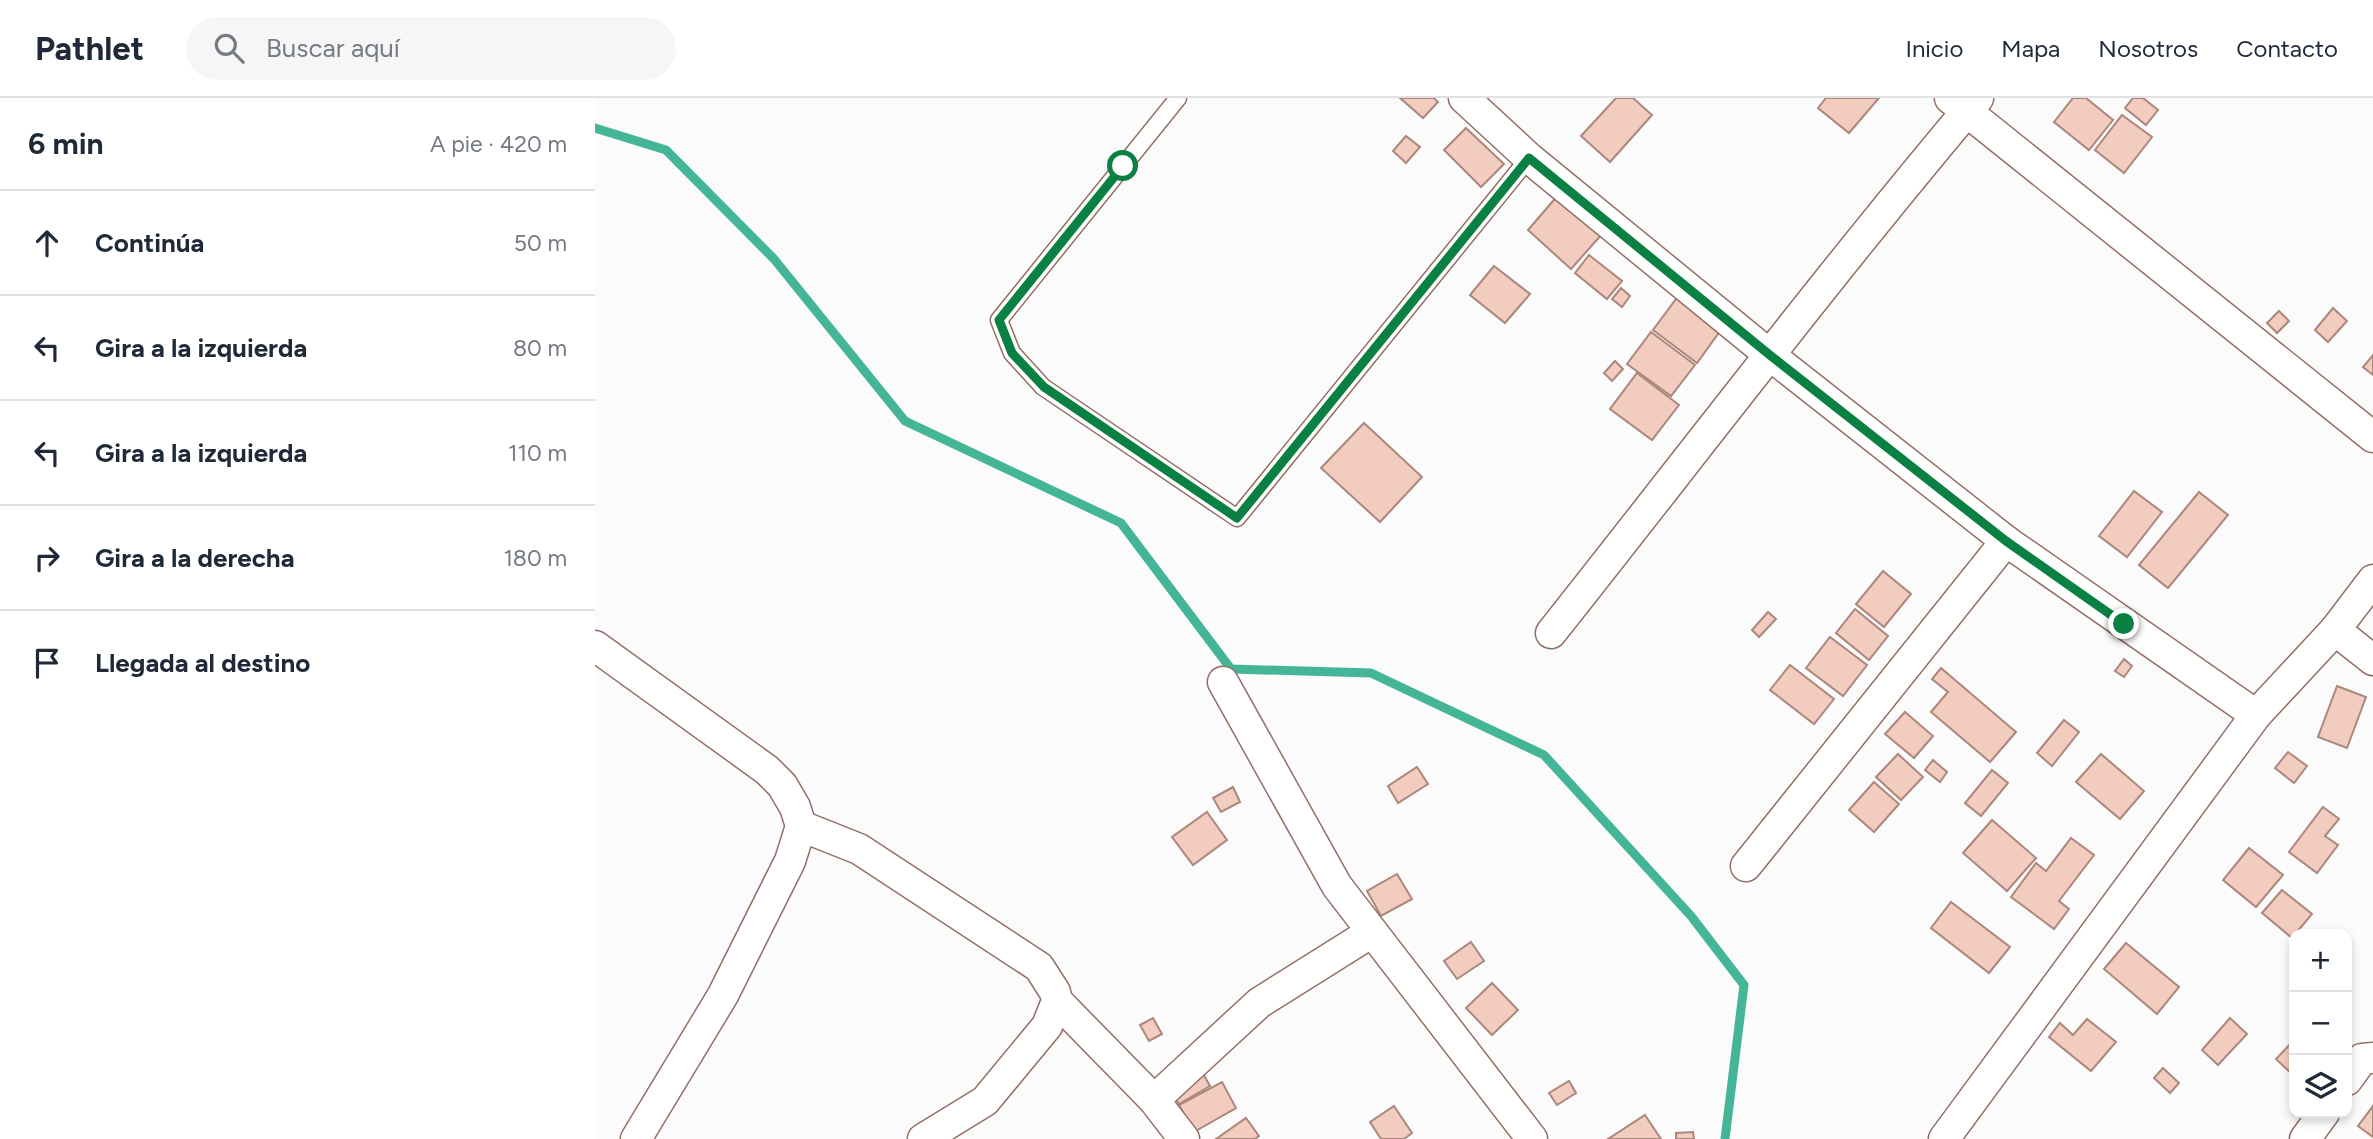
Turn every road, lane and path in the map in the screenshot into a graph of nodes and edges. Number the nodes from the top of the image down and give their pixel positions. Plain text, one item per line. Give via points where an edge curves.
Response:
1 (1178, 98) edge
2 (1464, 98) edge
3 (1965, 103) edge
4 (1529, 158) junction
5 (1771, 356) junction
6 (2373, 437) edge
7 (2006, 541) junction
8 (2373, 580) edge
9 (2335, 630) junction
10 (1551, 633) dead end
11 (595, 646) edge
12 (2373, 660) edge
13 (1223, 682) dead end
14 (2256, 715) junction
15 (801, 826) junction
16 (1745, 866) dead end
17 (1372, 932) junction
18 (1057, 1001) junction
19 (2373, 1058) edge
20 (2352, 1072) edge
21 (1154, 1100) junction
22 (2320, 1118) edge
23 (636, 1139) edge
24 (923, 1139) edge
25 (1184, 1139) edge
26 (1532, 1139) edge
27 (1944, 1139) edge
28 (2305, 1139) edge

1 - 4 lane via 999,320 1012,353 1044,387 1237,518
2 - 4 street
3 - 5 street
3 - 6 street
4 - 5 street
5 - 7 street
5 - 10 street
7 - 14 street
7 - 16 street
8 - 9 street
9 - 12 street
9 - 14 street
11 - 15 street via 767,770 782,785
13 - 17 street via 1336,886
14 - 27 street
15 - 18 street via 859,849 1039,967
15 - 23 street via 790,862 723,995
17 - 21 street via 1259,1003
17 - 26 street
18 - 21 street
18 - 24 street via 1047,1026 985,1101
19 - 20 street via 2361,1059
21 - 25 street
22 - 28 street

